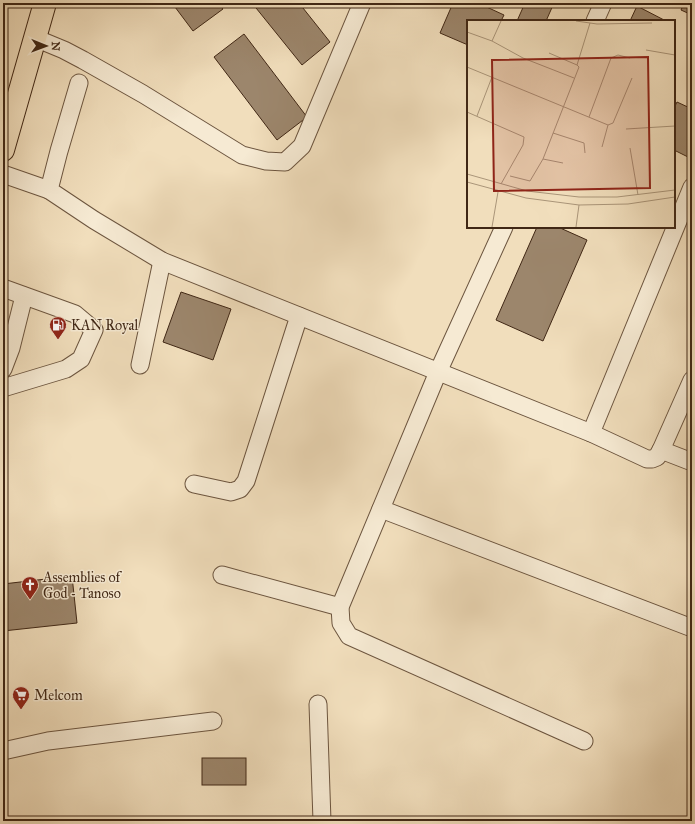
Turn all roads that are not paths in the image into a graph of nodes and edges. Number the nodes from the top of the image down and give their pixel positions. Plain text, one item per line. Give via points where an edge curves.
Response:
1 (45, 3) edge
2 (362, 3) edge
3 (603, 3) edge
4 (595, 20) edge
5 (35, 38) junction
6 (79, 82) dead end
7 (3, 150) edge
8 (3, 174) edge
9 (692, 187) edge
10 (49, 190) junction
11 (504, 228) edge
12 (162, 261) junction
13 (3, 288) edge
14 (24, 296) junction
15 (299, 316) junction
16 (140, 365) dead end
17 (3, 369) edge
18 (438, 372) junction
19 (692, 380) edge
20 (3, 388) edge
21 (591, 434) junction
22 (661, 450) junction
23 (692, 462) edge
24 (194, 484) dead end
25 (381, 509) junction
26 (222, 575) dead end
27 (340, 607) junction
28 (692, 628) edge
29 (318, 704) dead end
30 (214, 721) dead end
31 (584, 741) dead end
32 (3, 751) edge
33 (322, 821) edge

1 - 5 main road
2 - 5 street via 302,146 285,162 266,161 242,155 83,60
3 - 4 street
5 - 7 main road
6 - 10 street
8 - 10 street
9 - 21 street
10 - 12 street
11 - 18 street
12 - 15 street
12 - 16 street
13 - 14 street
14 - 17 street
14 - 20 street via 75,314 94,330 81,359 66,369
15 - 18 street
15 - 24 street via 246,481 240,489 231,492
18 - 21 street
18 - 25 street
19 - 22 street
21 - 22 street via 647,458 652,459
22 - 23 street
25 - 27 street
25 - 28 street
26 - 27 street
27 - 31 street via 341,624 349,636
29 - 33 street
30 - 32 street via 48,741

